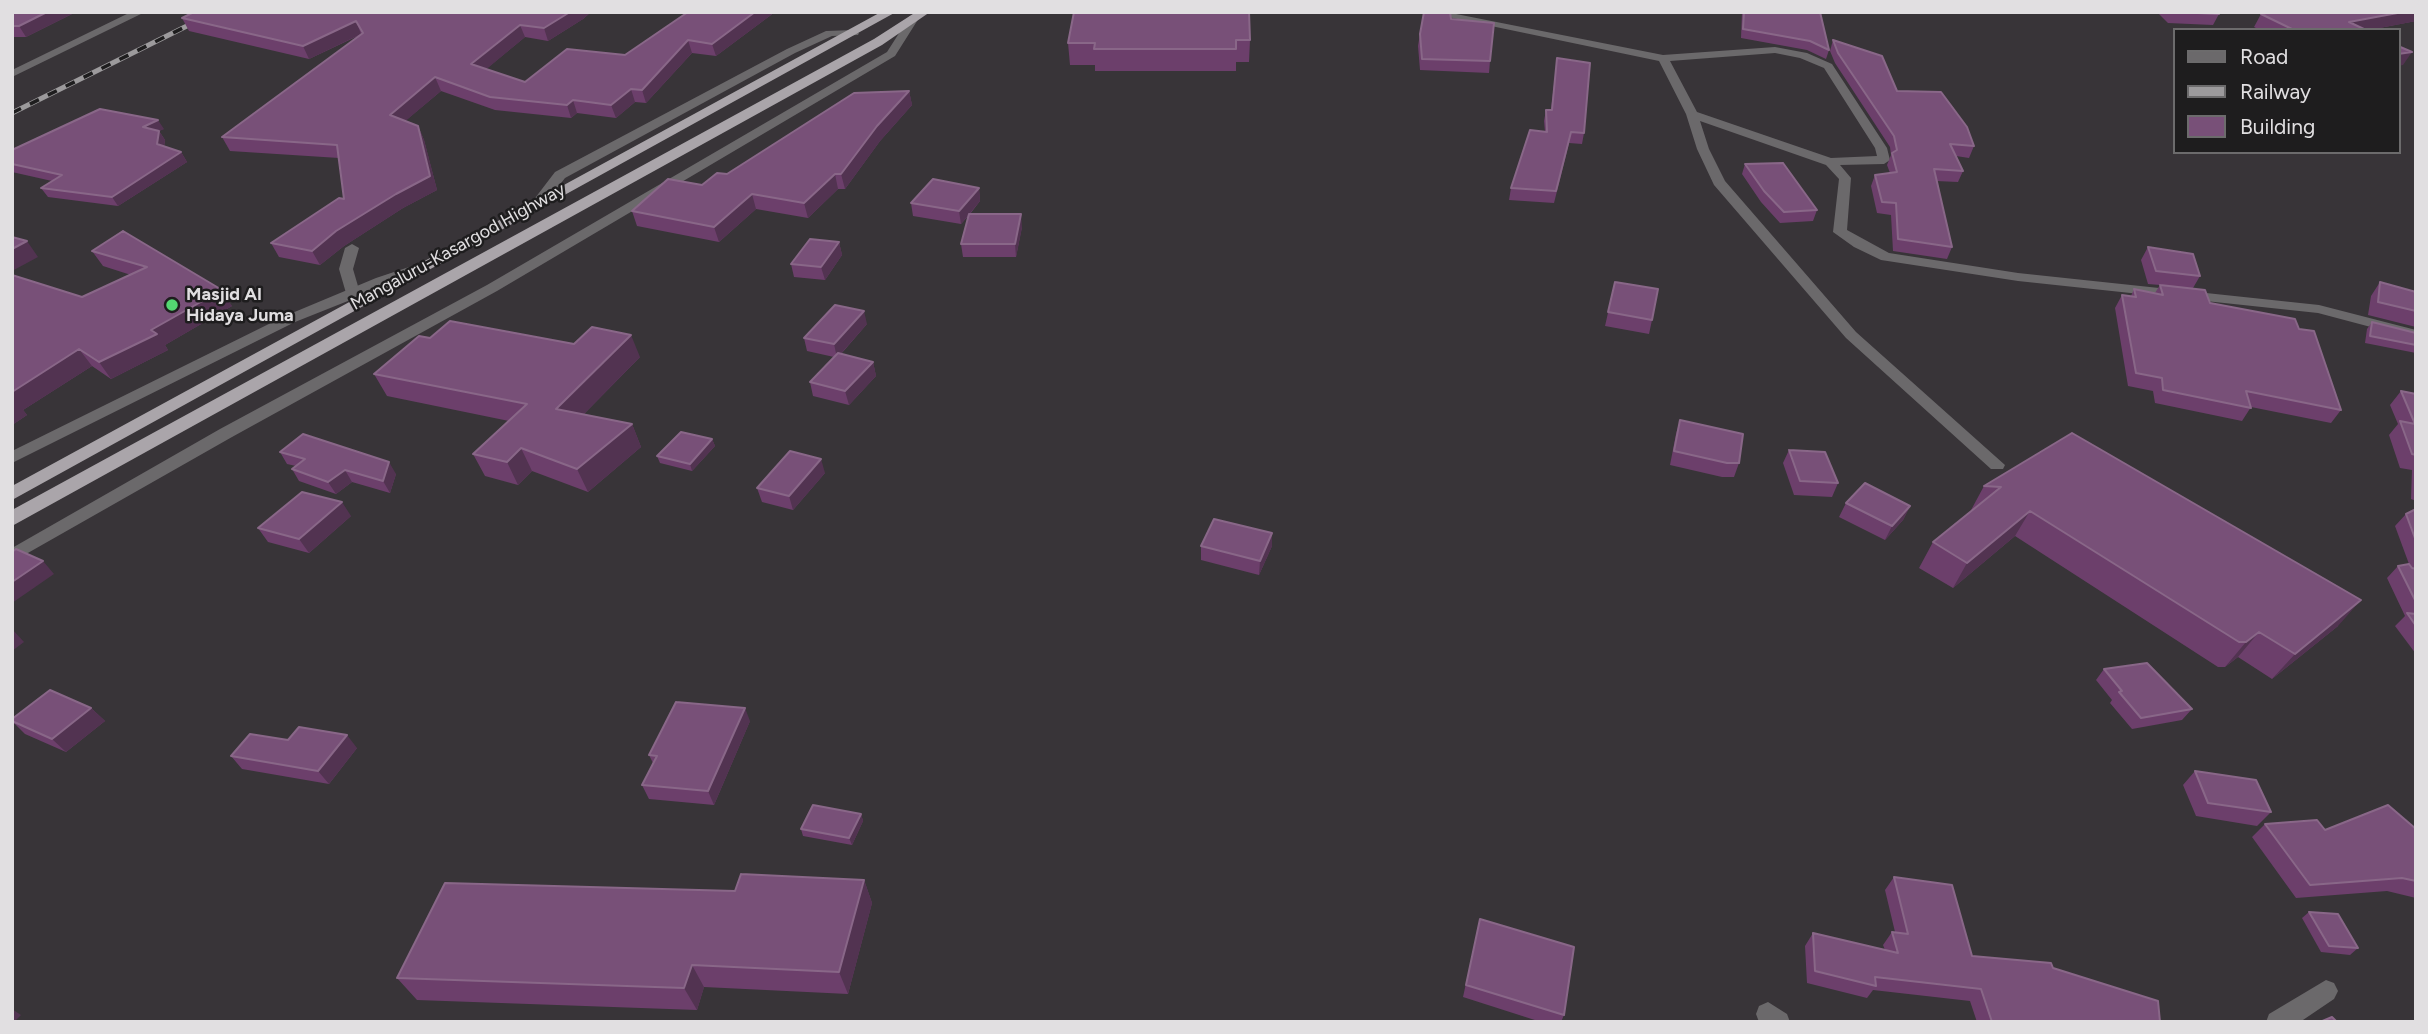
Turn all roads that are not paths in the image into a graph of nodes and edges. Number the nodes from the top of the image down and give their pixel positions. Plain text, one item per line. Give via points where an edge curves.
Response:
1 (141, 12) edge
2 (890, 12) edge
3 (1429, 12) edge
4 (919, 15) edge
5 (1663, 58) junction
6 (12, 74) edge
7 (1692, 114) junction
8 (1830, 162) junction
9 (352, 248) dead end
10 (433, 263) junction
11 (353, 293) junction
12 (2416, 335) edge
13 (12, 458) edge
14 (1997, 465) dead end
15 (12, 494) edge
16 (12, 519) edge
17 (12, 556) edge
18 (2326, 991) dead end
19 (2277, 1022) edge

1 - 6 street
2 - 10 highway, Mangaluru-Kasargod Highway
3 - 5 street
4 - 16 highway, Mangaluru-Kasargod Highway via 867,48
4 - 17 street via 891,54 492,288
5 - 7 street
5 - 8 street via 1775,50 1828,66 1881,148 1884,160
7 - 8 street
7 - 14 street via 1719,182 1851,335
8 - 12 street via 1845,178 1840,232 1886,257 2319,309
9 - 11 street via 346,269
10 - 11 street
10 - 15 highway, Mangaluru-Kasargod Highway
11 - 13 street via 290,318
18 - 19 street

